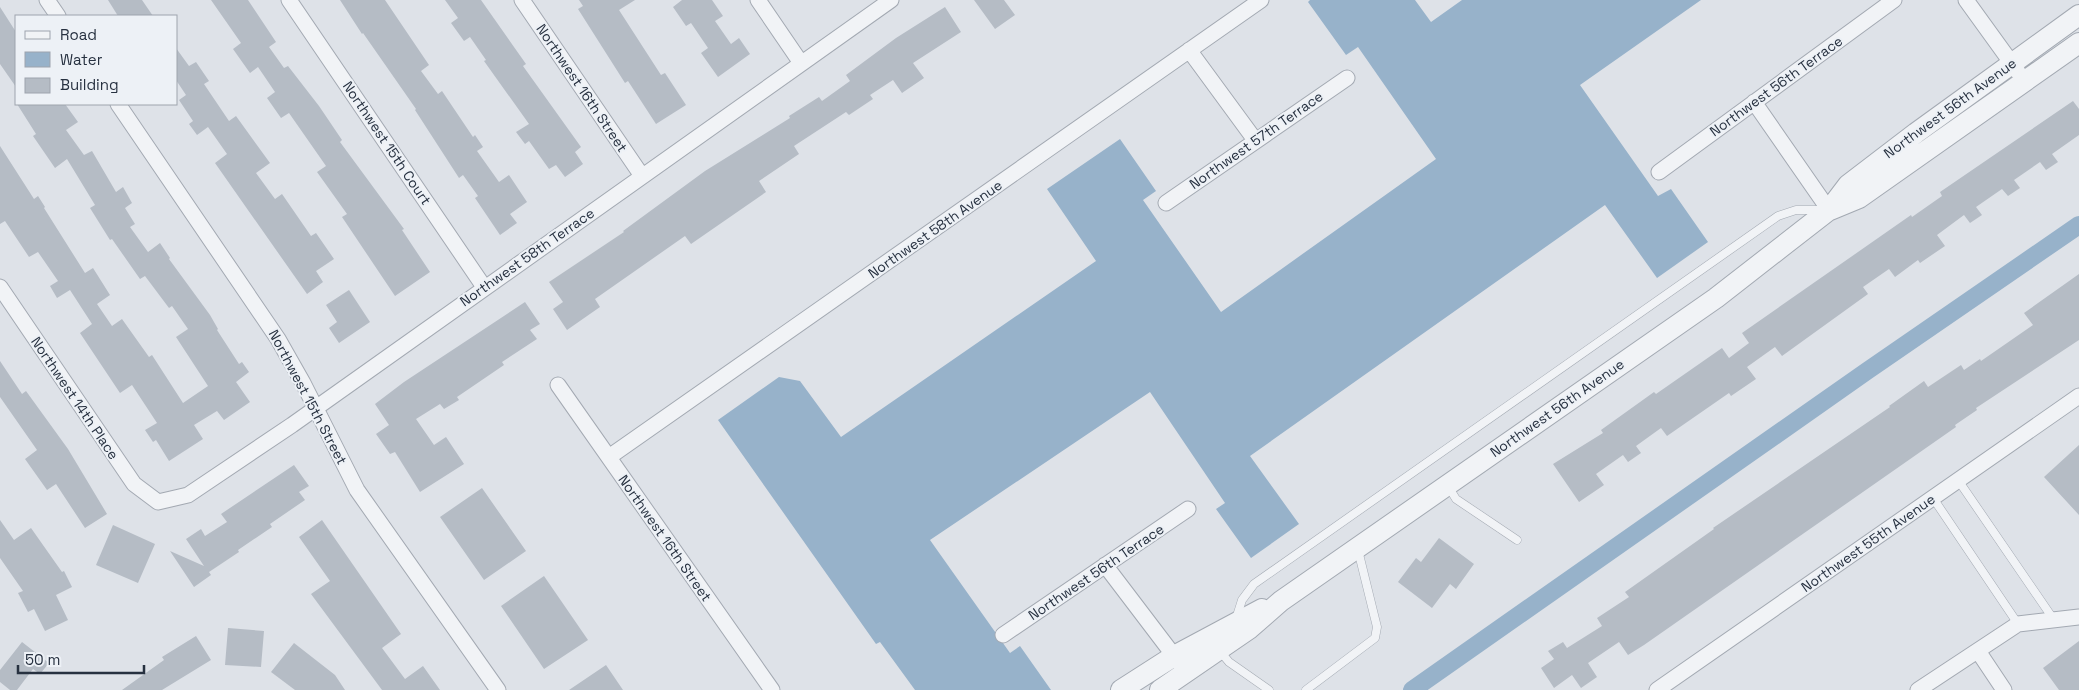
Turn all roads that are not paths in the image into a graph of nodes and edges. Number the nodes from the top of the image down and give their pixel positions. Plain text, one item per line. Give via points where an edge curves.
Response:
1 (47, 0) edge
2 (289, 0) edge
3 (522, 0) edge
4 (758, 0) edge
5 (891, 0) edge
6 (1261, 0) edge
7 (1894, 0) edge
8 (1966, 0) edge
9 (57, 15) edge
10 (2079, 15) edge
11 (2079, 43) edge
12 (1190, 50) junction
13 (800, 63) junction
14 (2012, 63) junction
15 (1347, 78) dead end
16 (2025, 82) junction
17 (1754, 102) junction
18 (119, 105) edge
19 (1255, 140) junction
20 (1658, 172) dead end
21 (642, 176) junction
22 (1166, 203) dead end
23 (1830, 210) junction
24 (0, 287) edge
25 (484, 287) junction
26 (558, 385) dead end
27 (2079, 396) edge
28 (315, 408) junction
29 (609, 457) junction
30 (1958, 480) junction
31 (1447, 485) junction
32 (1934, 498) junction
33 (158, 502) joint
34 (1188, 509) dead end
35 (1517, 540) dead end
36 (1357, 547) junction
37 (1106, 566) junction
38 (1281, 600) junction
39 (2079, 617) edge
40 (2054, 620) junction
41 (1236, 621) junction
42 (2018, 624) junction
43 (1003, 635) dead end
44 (1219, 650) junction
45 (1978, 651) junction
46 (1174, 656) junction
47 (1186, 672) junction
48 (498, 690) edge
49 (772, 690) edge
50 (1121, 690) edge
51 (1160, 690) edge
52 (1269, 690) edge
53 (1306, 690) edge
54 (1657, 690) edge
55 (1918, 690) edge
56 (2004, 690) edge

1 - 9 street
2 - 25 street, Northwest 15th Court
3 - 21 street, Northwest 16th Street
4 - 13 street
5 - 13 street, Northwest 58th Terrace
6 - 12 street, Northwest 58th Avenue
7 - 17 street, Northwest 56th Terrace
8 - 14 street
10 - 14 street, Northwest 56th Avenue
11 - 16 street, Northwest 56th Avenue
12 - 19 street
12 - 29 street, Northwest 58th Avenue
13 - 21 street, Northwest 58th Terrace
14 - 16 street
14 - 23 street, Northwest 56th Avenue via 1848,185
15 - 19 street, Northwest 57th Terrace
16 - 23 street, Northwest 56th Avenue via 1859,198
17 - 20 street, Northwest 56th Terrace
17 - 23 street
18 - 28 street, Northwest 15th Street via 278,338
19 - 22 street, Northwest 57th Terrace
21 - 25 street, Northwest 58th Terrace
23 - 31 street, Northwest 56th Avenue via 1716,298
23 - 41 lane via 1796,210 1778,216 1254,584 1242,600
24 - 33 street, Northwest 14th Place via 134,484
25 - 28 street, Northwest 58th Terrace
26 - 29 street, Northwest 16th Street
27 - 30 street, Northwest 55th Avenue
28 - 33 street, Northwest 58th Terrace via 188,495
28 - 48 street, Northwest 15th Street via 357,490
29 - 49 street, Northwest 16th Street
30 - 32 street, Northwest 55th Avenue
30 - 40 lane
31 - 35 lane via 1456,499
31 - 36 street, Northwest 56th Avenue
32 - 42 lane
32 - 54 street, Northwest 55th Avenue
34 - 37 street, Northwest 56th Terrace
36 - 38 street, Northwest 56th Avenue
36 - 53 lane via 1377,627 1375,638
37 - 43 street, Northwest 56th Terrace
37 - 46 street
38 - 41 street, Northwest 56th Avenue
38 - 44 street, Northwest 56th Avenue
39 - 40 street
40 - 42 street
41 - 46 street, Northwest 56th Avenue
42 - 45 street
44 - 47 street, Northwest 56th Avenue
44 - 52 lane via 1229,662
45 - 55 street
45 - 56 street
46 - 47 street
46 - 50 street, Northwest 56th Avenue
47 - 51 street, Northwest 56th Avenue

